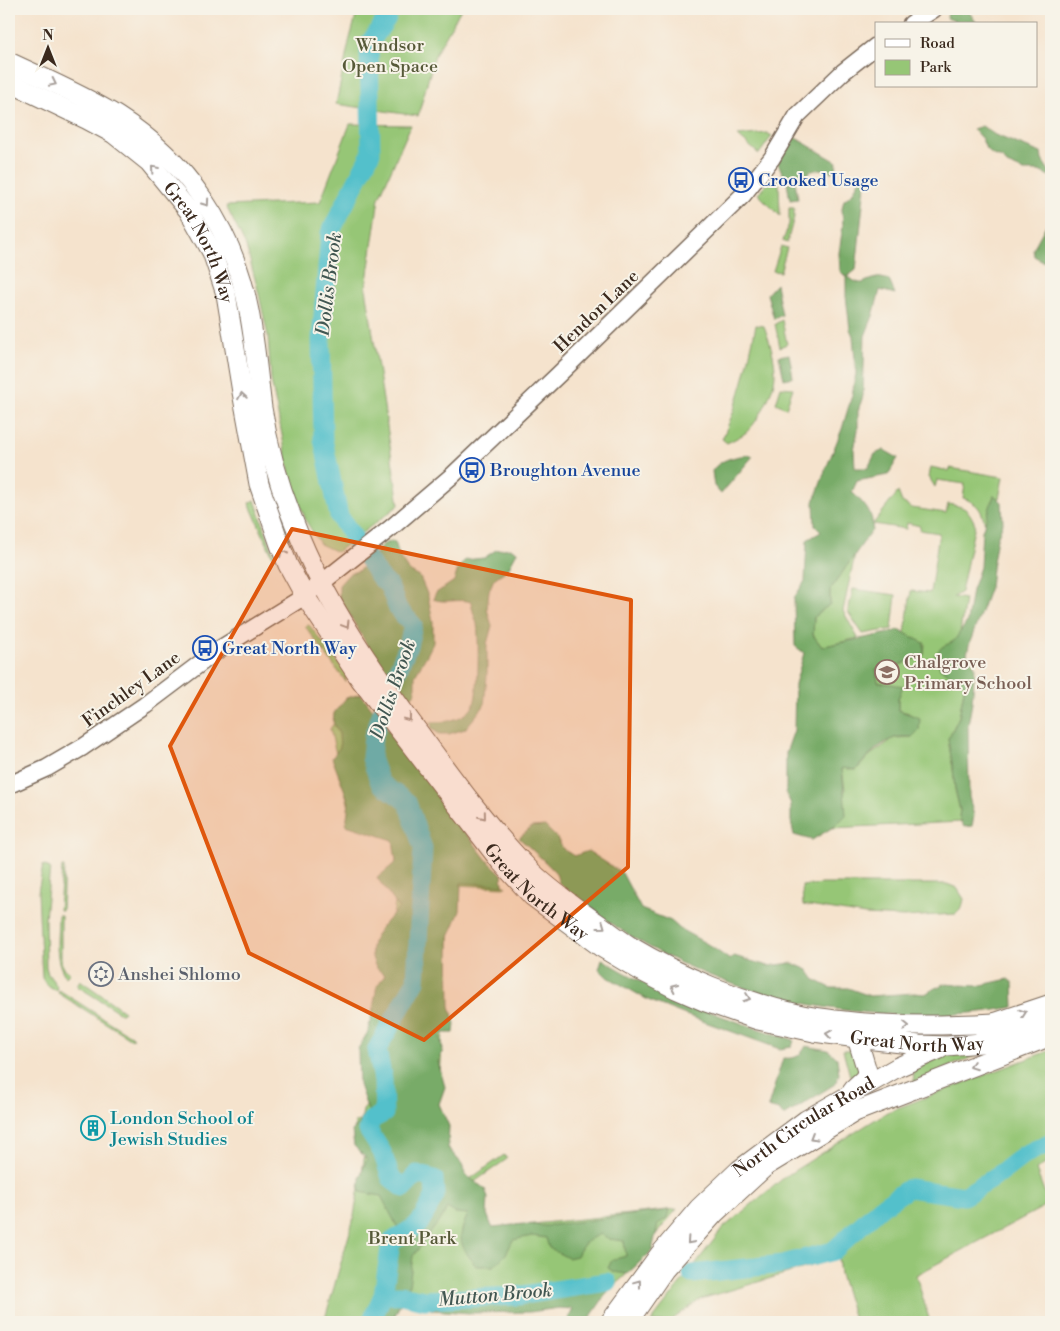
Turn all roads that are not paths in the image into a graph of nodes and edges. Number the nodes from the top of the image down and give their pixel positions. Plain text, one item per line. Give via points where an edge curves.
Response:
1 (934, 9) edge
2 (914, 22) edge
3 (875, 47) edge
4 (9, 62) edge
5 (9, 82) edge
6 (321, 584) junction
7 (305, 596) junction
8 (9, 785) edge
9 (1051, 1004) edge
10 (994, 1023) junction
11 (1051, 1023) edge
12 (1051, 1036) edge
13 (857, 1038) junction
14 (947, 1046) junction
15 (843, 1099) junction
16 (610, 1322) edge
17 (628, 1322) edge

1 - 2 main road
3 - 6 main road, Hendon Lane via 797,116 772,158 743,195 558,375 454,474
4 -> 6 highway, Great North Way via 96,104 133,127 181,170 210,208 242,279 263,413 273,454 294,523
7 -> 5 highway, Great North Way via 280,545 259,484 226,294 202,233 175,193 149,162 131,147 86,119
6 - 7 main road, Finchley Lane
6 -> 10 highway, Great North Way via 374,671 501,839 546,885 628,944 680,973 799,1014 886,1025
7 - 8 main road, Finchley Lane via 218,650 83,747
13 -> 7 highway, Great North Way via 758,1020 676,989 601,946 532,896 500,861 360,680
10 -> 9 highway, North Circular Road
10 - 14 highway, North Circular Road
11 - 14 highway, Great North Way via 992,1042
12 -> 17 highway, North Circular Road via 855,1112 766,1166 715,1213 664,1270
13 - 14 highway, Great North Way
13 - 15 highway via 867,1071 865,1078
14 - 15 highway, North Circular Road via 898,1067
16 -> 15 highway, North Circular Road via 699,1208 746,1165 806,1120

